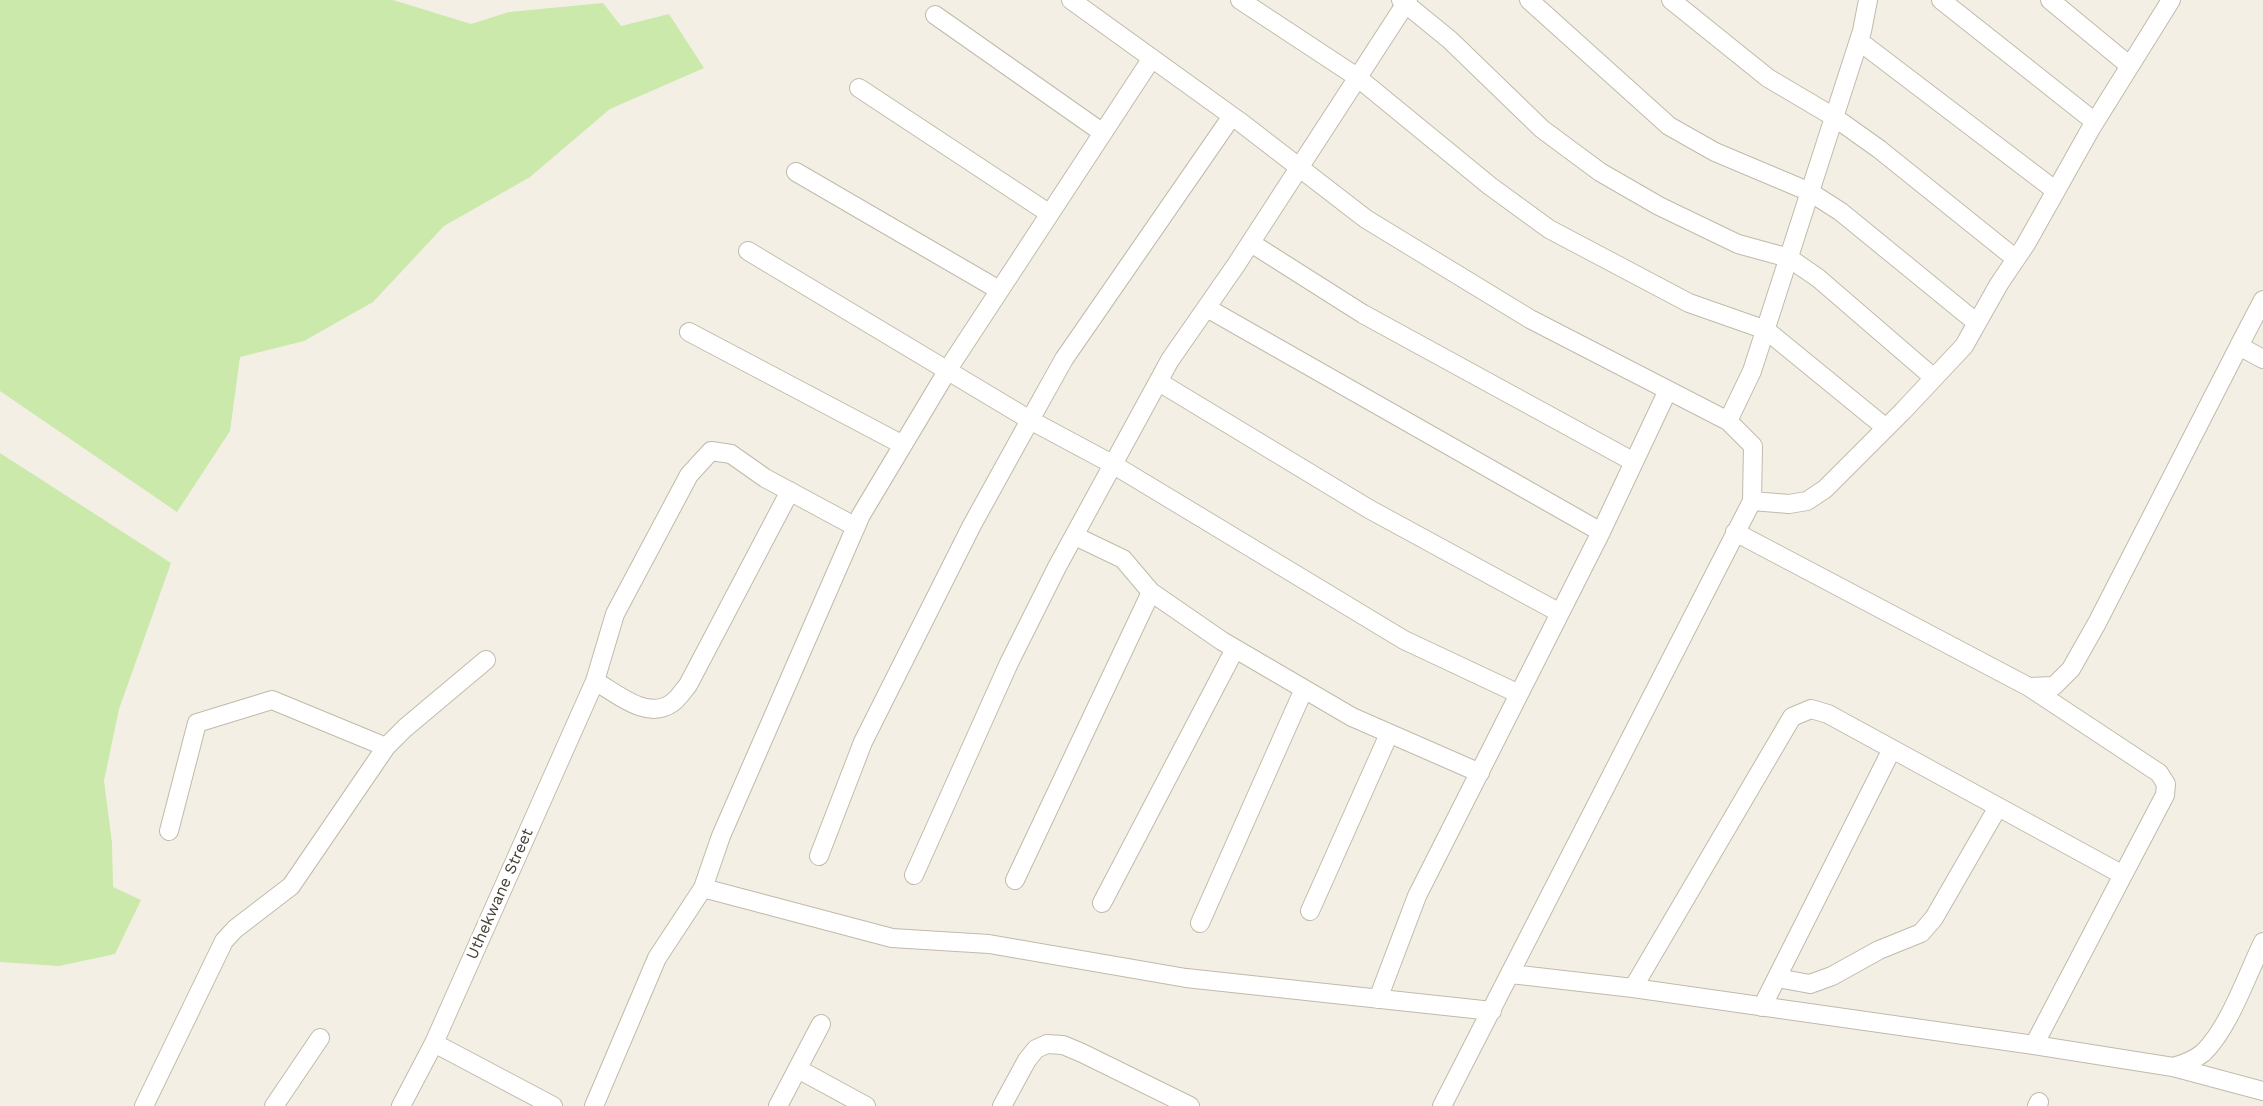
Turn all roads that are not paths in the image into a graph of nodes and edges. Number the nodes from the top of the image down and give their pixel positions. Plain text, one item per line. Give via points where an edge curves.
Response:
1 (1071, 0) edge
2 (1240, 0) edge
3 (1529, 0) edge
4 (1671, 0) edge
5 (1868, 0) edge
6 (1941, 0) edge
7 (2050, 0) edge
8 (2171, 0) edge
9 (1405, 1) edge
10 (935, 15) dead end
11 (1859, 41) junction
12 (1152, 58) junction
13 (2130, 66) junction
14 (1357, 77) junction
15 (859, 88) dead end
16 (1232, 116) junction
17 (1834, 117) junction
18 (2095, 122) junction
19 (1103, 133) junction
20 (1299, 166) junction
21 (796, 172) dead end
22 (2056, 191) junction
23 (1810, 192) junction
24 (1050, 214) junction
25 (1251, 243) junction
26 (748, 252) dead end
27 (1789, 258) junction
28 (2016, 259) junction
29 (999, 290) junction
30 (2263, 300) edge
31 (1206, 308) junction
32 (1977, 322) junction
33 (1766, 330) junction
34 (688, 332) dead end
35 (2239, 346) junction
36 (2263, 359) edge
37 (947, 372) junction
38 (1934, 378) junction
39 (1159, 382) junction
40 (1668, 390) junction
41 (1030, 420) junction
42 (1728, 421) junction
43 (1886, 428) junction
44 (903, 445) junction
45 (1634, 462) junction
46 (1114, 465) junction
47 (790, 492) junction
48 (1752, 501) junction
49 (856, 527) junction
50 (1601, 532) junction
51 (1735, 532) junction
52 (1075, 536) junction
53 (1151, 592) junction
54 (1560, 613) junction
55 (1235, 649) junction
56 (486, 660) dead end
57 (595, 681) junction
58 (2029, 687) junction
59 (1304, 689) junction
60 (1519, 694) junction
61 (1389, 734) junction
62 (386, 747) junction
63 (1892, 749) junction
64 (1479, 773) junction
65 (1998, 807) junction
66 (169, 831) dead end
67 (819, 856) dead end
68 (914, 875) dead end
69 (2123, 875) junction
70 (1015, 880) dead end
71 (703, 888) junction
72 (1102, 903) dead end
73 (1310, 911) dead end
74 (1200, 923) dead end
75 (2263, 942) edge
76 (1511, 974) junction
77 (1777, 978) junction
78 (1633, 988) junction
79 (1378, 999) junction
80 (1762, 1007) junction
81 (1492, 1011) junction
82 (821, 1024) dead end
83 (320, 1038) dead end
84 (434, 1043) junction
85 (2034, 1045) junction
86 (2173, 1067) junction
87 (798, 1069) junction
88 (2263, 1091) edge
89 (144, 1106) edge
90 (273, 1106) edge
91 (401, 1106) edge
92 (553, 1106) edge
93 (594, 1106) edge
94 (778, 1106) edge
95 (866, 1106) edge
96 (1002, 1106) edge
97 (1190, 1106) edge
98 (1442, 1106) edge

1 - 12 street
2 - 14 street
3 - 23 street via 1669,126 1715,152
4 - 17 street via 1767,78
5 - 11 street
6 - 18 street
7 - 13 street
8 - 13 street
9 - 14 street
9 - 27 street via 1542,129 1600,172 1738,244
10 - 19 street
11 - 17 street
11 - 22 street
12 - 16 street
12 - 19 street
13 - 18 street
14 - 20 street
14 - 33 street via 1549,229 1689,303
15 - 24 street
16 - 20 street
16 - 41 street via 1064,359
17 - 23 street
17 - 28 street via 1879,148
18 - 22 street
19 - 24 street
20 - 25 street
20 - 40 street via 1366,219 1453,274 1530,319
21 - 29 street
22 - 28 street
23 - 27 street
23 - 32 street via 1841,212
24 - 29 street
25 - 31 street
25 - 45 street via 1363,314
26 - 37 street
27 - 33 street
27 - 38 street
28 - 32 street
29 - 37 street
30 - 35 street
31 - 39 street
31 - 50 street
32 - 38 street via 1964,346
33 - 42 street
33 - 43 street
34 - 44 street
35 - 36 street
35 - 58 street via 2071,669 2054,686
37 - 41 street
37 - 44 street
38 - 43 street
39 - 46 street
39 - 54 street via 1369,509
40 - 42 street
40 - 45 street
41 - 46 street
41 - 67 street via 972,525 863,742
42 - 48 street via 1753,447
43 - 48 street via 1825,489 1807,501
44 - 49 street
45 - 50 street
46 - 52 street
46 - 60 street via 1404,640
47 - 49 street
47 - 57 street via 688,685 672,703 654,710 634,704
47 - 57 street, Uthekwane Street via 730,454 711,451 689,475 615,614
48 - 51 street
49 - 71 street via 721,836
50 - 54 street
51 - 58 street
51 - 76 street
52 - 53 street via 1123,560
52 - 68 street via 1009,663
53 - 55 street
53 - 70 street
54 - 60 street
55 - 59 street
55 - 72 street
56 - 62 street
57 - 84 street, Uthekwane Street
58 - 69 street via 2159,773 2166,784 2165,795
59 - 61 street
59 - 74 street
60 - 64 street
61 - 64 street
61 - 73 street
62 - 66 street via 272,700 197,723
62 - 89 street via 291,886 224,941
63 - 65 street
63 - 77 street
63 - 78 street via 1828,714 1811,709 1792,717
64 - 79 street via 1417,896
65 - 69 street
65 - 77 street via 1934,918 1921,933 1810,984
69 - 85 street
71 - 79 street via 892,938 989,944 1186,978
71 - 93 street via 657,958
75 - 86 street via 2220,1031 2203,1053
76 - 78 street
76 - 81 street
77 - 80 street
78 - 80 street
79 - 81 street
80 - 85 street
81 - 98 street
82 - 87 street
83 - 90 street
84 - 91 street, Uthekwane Street
84 - 92 street
85 - 86 street
86 - 88 street
87 - 94 street
87 - 95 street
96 - 97 street via 1027,1060 1047,1044 1063,1045 1082,1053

